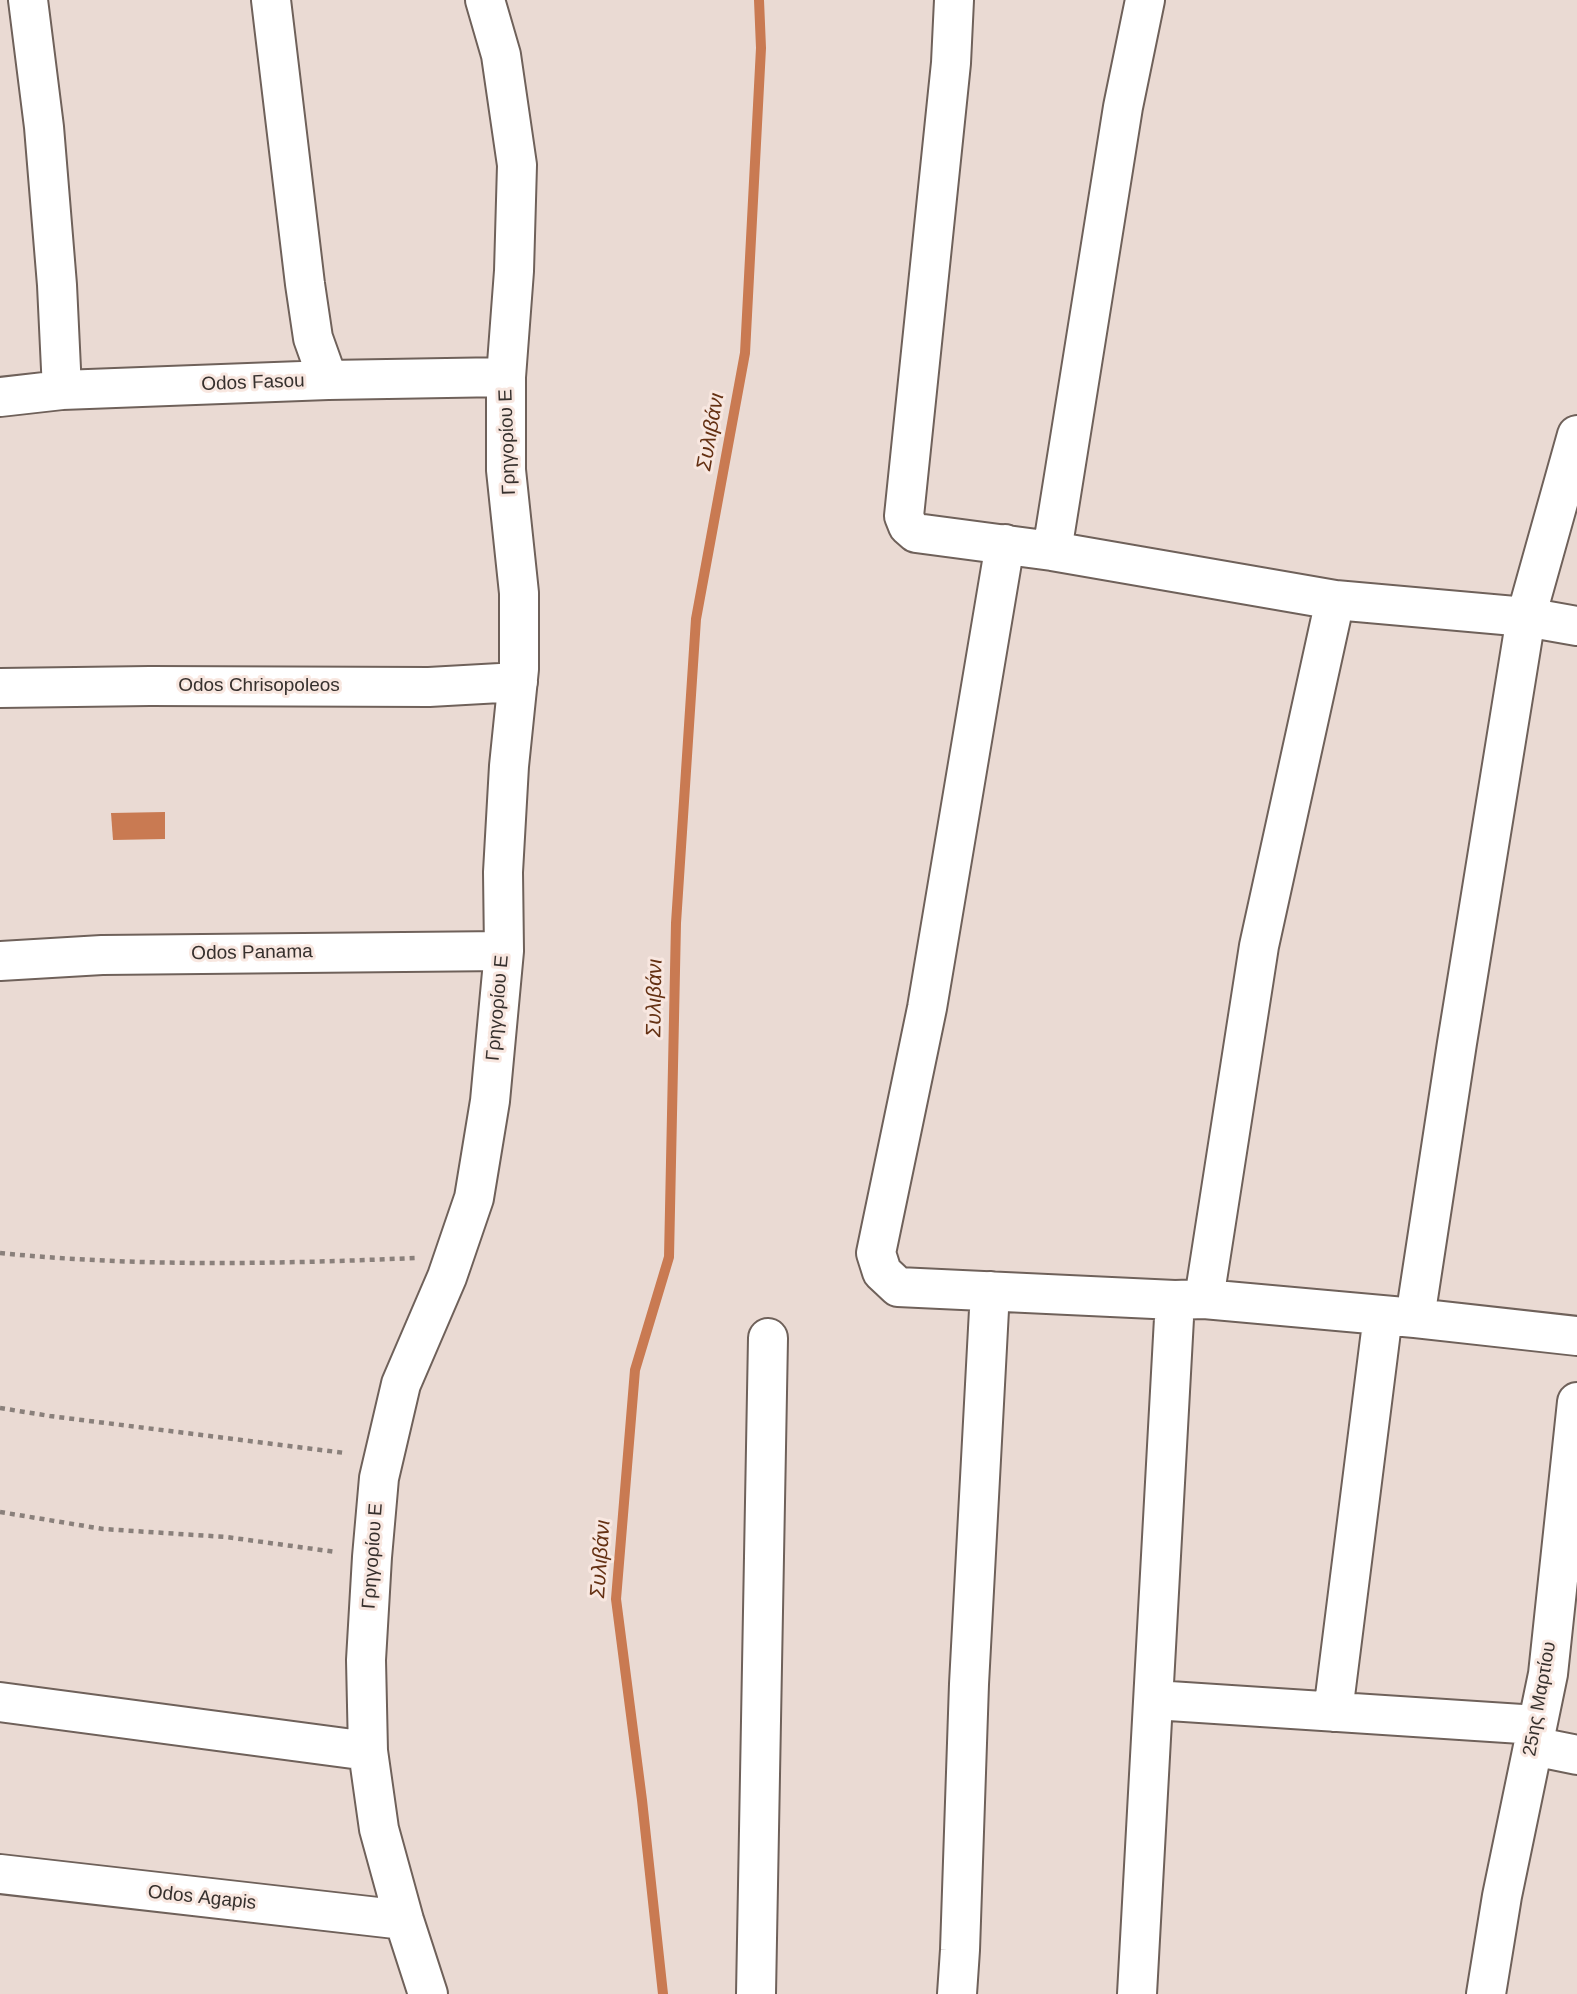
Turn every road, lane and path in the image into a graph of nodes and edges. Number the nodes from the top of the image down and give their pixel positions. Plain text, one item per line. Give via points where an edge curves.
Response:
1 (28, 0) edge
2 (271, 0) edge
3 (485, 0) edge
4 (954, 0) edge
5 (1145, 0) edge
6 (506, 377) junction
7 (328, 380) junction
8 (62, 390) junction
9 (0, 397) edge
10 (1577, 435) edge
11 (1006, 544) junction
12 (1052, 551) junction
13 (1335, 600) junction
14 (1526, 617) junction
15 (1577, 626) edge
16 (518, 681) junction
17 (0, 688) edge
18 (504, 951) junction
19 (0, 961) edge
20 (0, 1253) edge
21 (454, 1257) junction
22 (990, 1291) junction
23 (1189, 1300) junction
24 (1399, 1317) junction
25 (1577, 1336) edge
26 (768, 1338) dead end
27 (1577, 1402) edge
28 (0, 1408) edge
29 (384, 1458) junction
30 (0, 1512) edge
31 (372, 1557) junction
32 (1154, 1700) junction
33 (0, 1702) edge
34 (1333, 1712) junction
35 (1535, 1735) junction
36 (368, 1751) junction
37 (1577, 1755) edge
38 (0, 1874) edge
39 (404, 1920) junction
40 (428, 1994) edge
41 (756, 1994) edge
42 (957, 1994) edge
43 (1137, 1994) edge
44 (1486, 1994) edge

1 - 8 street via 44,127
2 - 7 street via 313,338
3 - 6 street, Γρηγορίου Ε via 501,55 517,165
4 - 11 street via 904,516 916,533
5 - 12 street via 1122,107
6 - 7 street, Odos Fasou
6 - 16 street, Γρηγορίου Ε via 506,470 519,593
7 - 8 street, Odos Fasou
8 - 9 street, Odos Fasou
10 - 14 street
11 - 12 street
11 - 22 street via 927,1008 876,1253 882,1272 898,1287
12 - 13 street
13 - 14 street
13 - 23 street via 1259,946
14 - 15 street
14 - 24 street via 1457,1043
16 - 17 street, Odos Chrisopoleos via 429,687
16 - 18 street, Γρηγορίου Ε via 503,872
18 - 19 street, Odos Panama via 102,955
18 - 21 street, Γρηγορίου Ε via 490,1101 474,1198
20 - 21 path via 200,1263
21 - 29 street, Γρηγορίου Ε via 401,1384
22 - 23 street
22 - 42 street
23 - 24 street
23 - 32 street
24 - 25 street
24 - 34 street
26 - 41 street
27 - 35 street, 25ης Μαρτίου via 1548,1674
28 - 29 path
29 - 31 street, Γρηγορίου Ε
30 - 31 path via 103,1529 226,1537
31 - 36 street, Γρηγορίου Ε via 366,1660
32 - 34 street
32 - 43 street
33 - 36 street
34 - 35 street
35 - 37 street
35 - 44 street, 25ης Μαρτίου
36 - 39 street, Γρηγορίου Ε via 379,1829
38 - 39 street, Odos Agapis
39 - 40 street, Γρηγορίου Ε

